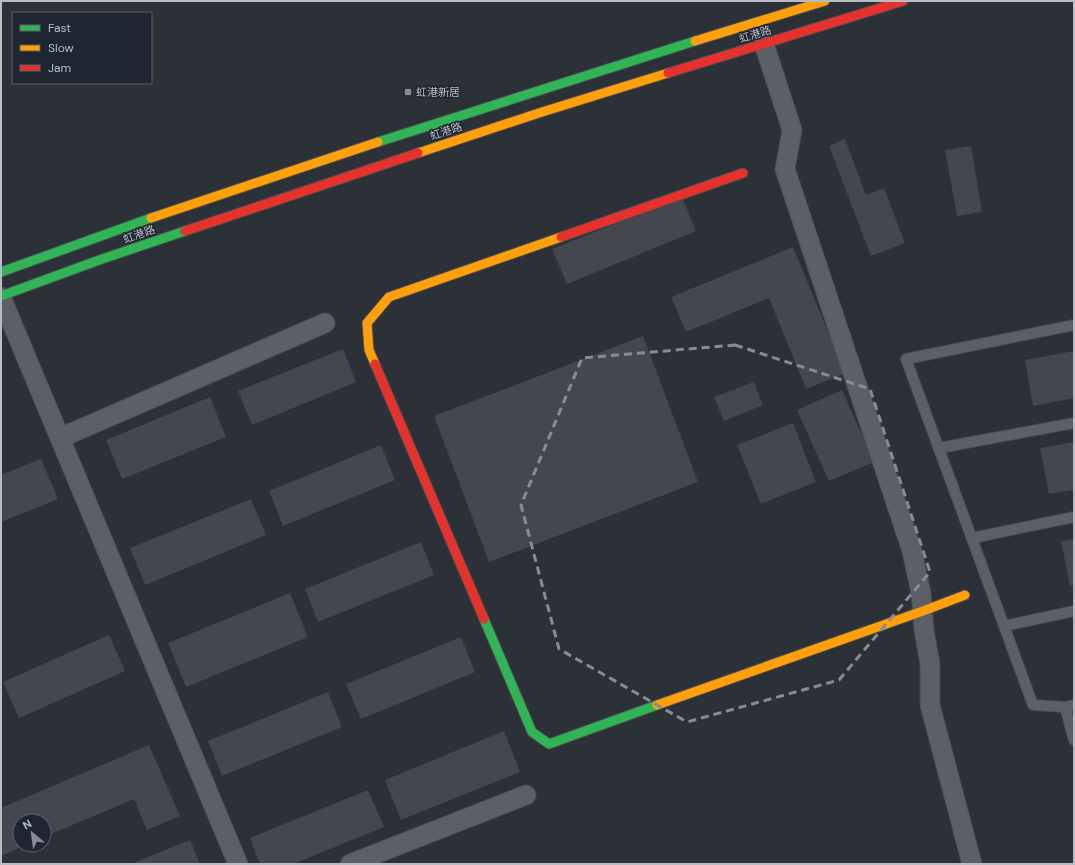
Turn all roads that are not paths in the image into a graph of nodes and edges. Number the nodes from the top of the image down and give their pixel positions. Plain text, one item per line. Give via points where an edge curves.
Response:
1 (825, 1) edge
2 (902, 1) edge
3 (764, 44) junction
4 (742, 173) dead end
5 (1, 272) edge
6 (1, 297) edge
7 (325, 323) dead end
8 (1074, 325) edge
9 (1074, 423) edge
10 (60, 438) junction
11 (939, 448) junction
12 (1074, 517) edge
13 (972, 538) junction
14 (965, 595) dead end
15 (923, 611) junction
16 (1074, 611) edge
17 (1004, 626) junction
18 (1070, 706) edge
19 (1074, 740) edge
20 (526, 795) dead end
21 (238, 864) edge
22 (350, 864) edge
23 (972, 864) edge

1 - 5 main road, 虹港路 via 317,161
2 - 3 main road, 虹港路
3 - 6 main road, 虹港路 via 542,112 325,183 102,259
3 - 15 street via 792,130 785,168 912,551
4 - 15 main road via 389,297 367,322 369,350 532,732 549,744
6 - 10 street
7 - 10 street
8 - 11 lane via 906,359
9 - 11 lane
10 - 21 street
11 - 13 lane
12 - 13 lane
13 - 17 lane
14 - 15 main road
15 - 23 street via 930,664 930,705
16 - 17 lane
17 - 18 lane via 1033,705
18 - 19 lane
20 - 22 street

